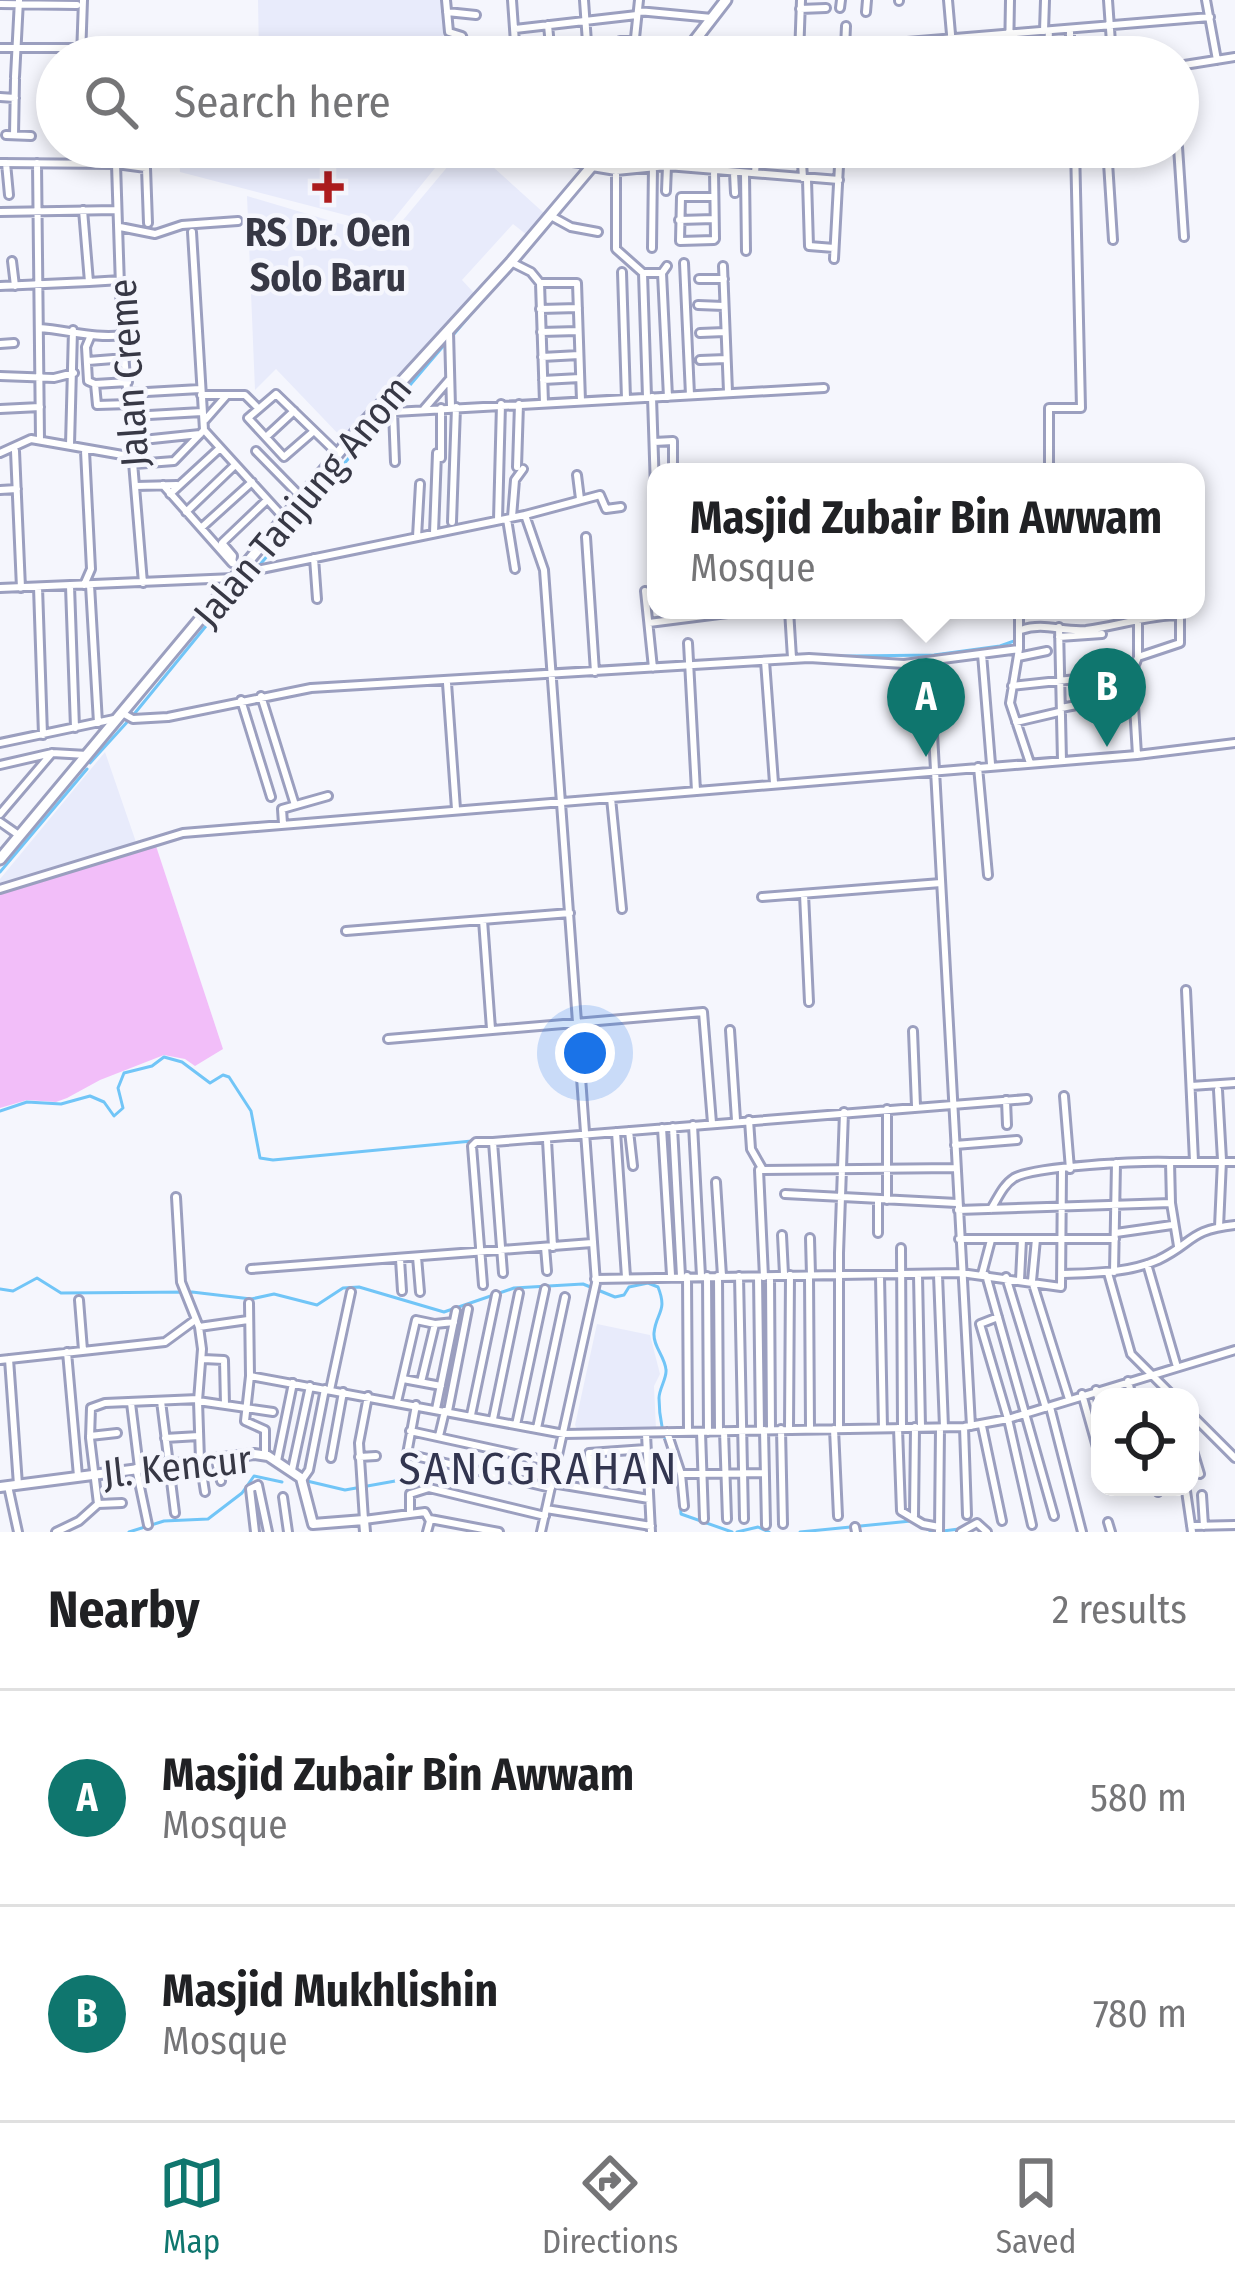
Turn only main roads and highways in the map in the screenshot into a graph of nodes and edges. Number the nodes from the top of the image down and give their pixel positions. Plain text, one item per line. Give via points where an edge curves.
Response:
1 (726, 0) edge
2 (698, 36) edge
3 (590, 168) edge
4 (0, 859) edge

1 - 2 main road
3 - 4 main road, Jalan Tanjung Anom via 373,413 248,573

